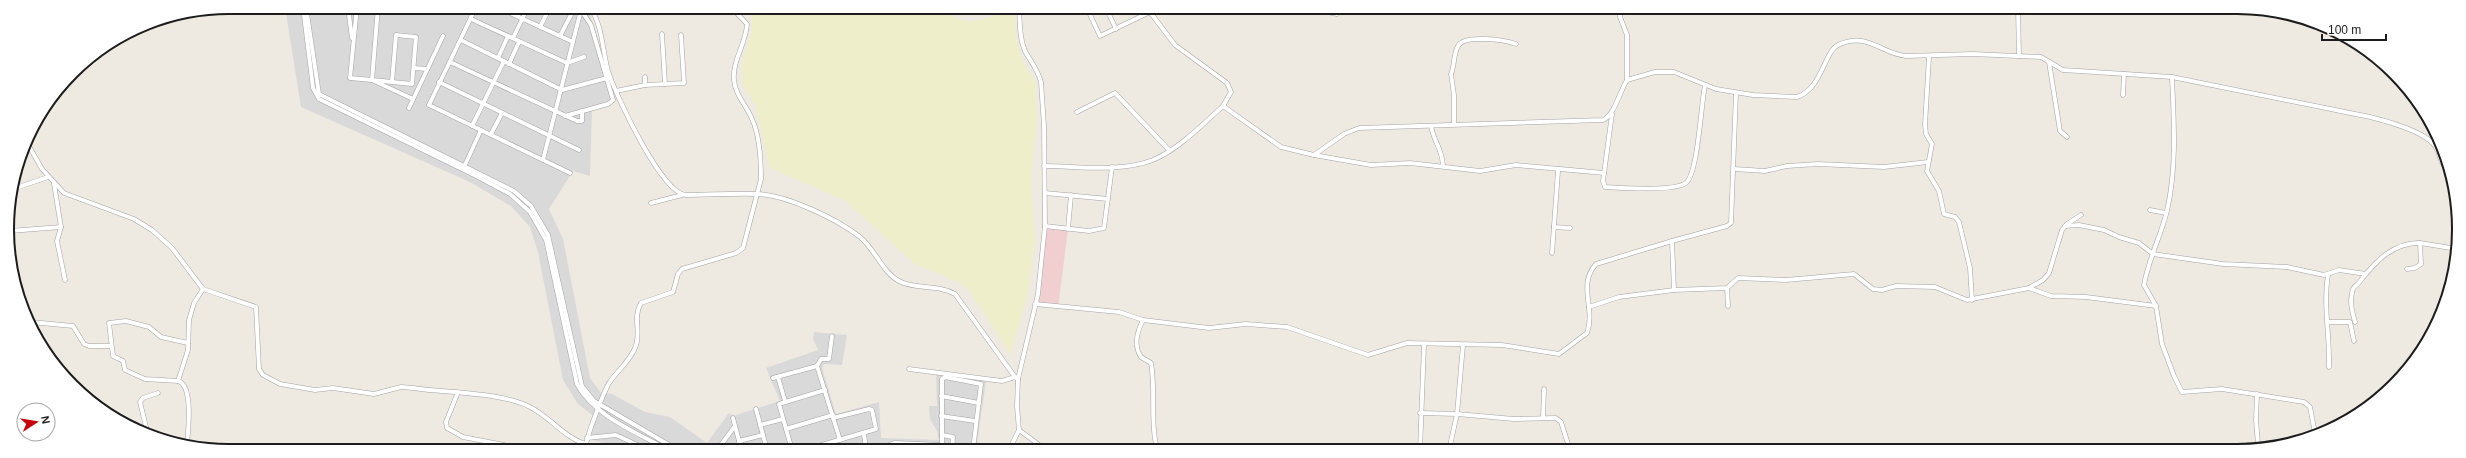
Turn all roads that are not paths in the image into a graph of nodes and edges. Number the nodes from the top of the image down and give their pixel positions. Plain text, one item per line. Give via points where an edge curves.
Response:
1 (304, 14) edge
2 (307, 14) edge
3 (349, 14) edge
4 (356, 14) edge
5 (377, 14) edge
6 (473, 14) edge
7 (512, 14) edge
8 (524, 14) edge
9 (546, 14) edge
10 (571, 14) edge
11 (579, 14) edge
12 (584, 14) edge
13 (594, 14) edge
14 (737, 14) edge
15 (1020, 14) edge
16 (1090, 14) edge
17 (1108, 14) edge
18 (1146, 14) edge
19 (1152, 14) edge
20 (1620, 14) edge
21 (2018, 14) edge
22 (471, 19) junction
23 (522, 19) junction
24 (540, 27) junction
25 (1116, 29) junction
26 (662, 34) dead end
27 (681, 35) dead end
28 (443, 36) dead end
29 (508, 36) junction
30 (560, 36) junction
31 (513, 38) junction
32 (461, 40) junction
33 (519, 42) junction
34 (572, 42) junction
35 (1516, 44) dead end
36 (353, 48) junction
37 (570, 52) junction
38 (2019, 56) junction
39 (584, 57) dead end
40 (1929, 57) junction
41 (498, 58) junction
42 (576, 60) junction
43 (504, 61) junction
44 (450, 62) junction
45 (2049, 62) junction
46 (567, 63) junction
47 (509, 64) junction
48 (414, 68) junction
49 (427, 69) junction
50 (2124, 74) junction
51 (645, 77) dead end
52 (2172, 77) junction
53 (607, 78) junction
54 (372, 80) junction
55 (1627, 80) junction
56 (392, 82) junction
57 (439, 82) junction
58 (493, 83) junction
59 (665, 84) junction
60 (645, 85) junction
61 (1705, 85) junction
62 (562, 90) junction
63 (616, 91) junction
64 (316, 92) junction
65 (1736, 92) junction
66 (2123, 95) dead end
67 (413, 99) junction
68 (483, 104) junction
69 (1223, 106) junction
70 (409, 108) dead end
71 (582, 111) junction
72 (556, 112) junction
73 (1077, 112) dead end
74 (502, 113) junction
75 (1612, 113) junction
76 (565, 116) junction
77 (1454, 124) junction
78 (472, 126) junction
79 (1431, 126) junction
80 (481, 130) junction
81 (491, 134) junction
82 (549, 135) junction
83 (2067, 137) dead end
84 (2434, 143) edge
85 (30, 147) edge
86 (579, 150) dead end
87 (1169, 150) junction
88 (2438, 151) edge
89 (1314, 155) junction
90 (543, 160) junction
91 (1928, 162) junction
92 (2442, 164) edge
93 (1044, 166) junction
94 (1443, 166) junction
95 (464, 167) junction
96 (1112, 167) junction
97 (1734, 169) junction
98 (1558, 170) junction
99 (570, 173) dead end
100 (1604, 174) junction
101 (48, 177) junction
102 (54, 183) junction
103 (18, 187) edge
104 (1045, 193) junction
105 (757, 194) junction
106 (683, 195) junction
107 (1071, 195) junction
108 (1108, 199) junction
109 (651, 203) dead end
110 (2150, 210) dead end
111 (2166, 213) junction
112 (2081, 215) dead end
113 (1045, 226) junction
114 (2065, 226) junction
115 (61, 227) junction
116 (1554, 227) junction
117 (1570, 228) dead end
118 (1068, 229) junction
119 (14, 231) edge
120 (1672, 241) junction
121 (2420, 243) junction
122 (2451, 248) edge
123 (1552, 253) dead end
124 (2153, 254) junction
125 (2407, 269) dead end
126 (2366, 274) junction
127 (2328, 275) junction
128 (65, 280) dead end
129 (1727, 288) junction
130 (2029, 288) junction
131 (202, 289) junction
132 (1674, 290) junction
133 (1972, 300) junction
134 (1035, 304) junction
135 (1728, 306) dead end
136 (2156, 306) junction
137 (1589, 307) junction
138 (1143, 320) junction
139 (35, 322) edge
140 (2329, 322) junction
141 (2355, 322) dead end
142 (832, 336) dead end
143 (2354, 341) dead end
144 (188, 343) junction
145 (1424, 345) junction
146 (1463, 345) junction
147 (111, 346) junction
148 (817, 366) junction
149 (2329, 367) dead end
150 (909, 369) dead end
151 (778, 377) junction
152 (773, 378) dead end
153 (1016, 378) junction
154 (178, 381) junction
155 (1544, 389) dead end
156 (825, 390) junction
157 (458, 392) junction
158 (158, 393) dead end
159 (2257, 394) junction
160 (941, 396) junction
161 (786, 401) junction
162 (979, 403) junction
163 (601, 405) junction
164 (598, 410) junction
165 (756, 410) dead end
166 (1420, 413) junction
167 (1457, 414) junction
168 (833, 416) junction
169 (940, 416) junction
170 (733, 418) dead end
171 (1544, 418) junction
172 (783, 419) junction
173 (975, 421) junction
174 (626, 423) junction
175 (760, 425) junction
176 (735, 426) junction
177 (146, 428) edge
178 (786, 429) junction
179 (2315, 429) edge
180 (1020, 430) junction
181 (864, 434) junction
182 (763, 435) junction
183 (942, 435) junction
184 (587, 438) junction
185 (187, 440) edge
186 (840, 440) junction
187 (739, 441) junction
188 (499, 444) edge
189 (585, 444) joint
190 (635, 444) edge
191 (658, 444) edge
192 (666, 444) edge
193 (722, 444) edge
194 (741, 444) edge
195 (765, 444) edge
196 (790, 444) edge
197 (828, 444) edge
198 (865, 444) edge
199 (891, 444) edge
200 (910, 444) edge
201 (942, 444) edge
202 (952, 444) edge
203 (973, 444) edge
204 (1013, 444) edge
205 (1038, 444) edge
206 (1156, 444) edge
207 (1420, 444) edge
208 (1451, 444) edge
209 (1568, 444) edge
210 (2258, 444) edge

1 - 64 street
2 - 64 street
3 - 36 street
4 - 36 street
5 - 54 street
6 - 22 street
7 - 23 street
8 - 23 street
9 - 24 street
10 - 30 street
11 - 34 street
12 - 53 street via 591,25
13 - 63 street via 601,27 604,56
14 - 105 street via 747,24 733,72 734,83 753,119 757,136 761,175
15 - 93 street via 1024,48 1037,69 1041,82
16 - 25 street via 1100,36
17 - 25 street
18 - 25 street
19 - 69 street via 1176,45 1227,83 1231,92
20 - 55 street via 1627,35
21 - 38 street
22 - 29 street
22 - 32 street
23 - 24 street
23 - 31 street
24 - 30 street
26 - 59 street
27 - 59 street via 684,83
28 - 49 street
29 - 31 street
29 - 41 street
30 - 34 street
31 - 33 street
32 - 41 street
32 - 44 street
33 - 46 street
33 - 47 street
34 - 37 street
35 - 77 street via 1477,40 1462,42 1459,45 1451,74
36 - 54 street via 350,78
37 - 42 street
37 - 46 street
38 - 40 street via 1973,54
38 - 45 street via 2041,57
39 - 42 street
40 - 65 street via 1899,55 1867,41 1842,44 1832,50 1820,76 1799,96 1787,98
40 - 91 street via 1925,125 1932,144
41 - 43 street
42 - 46 street
43 - 47 street
43 - 58 street
44 - 57 street
44 - 58 street
45 - 50 street via 2064,70
45 - 83 street via 2060,131
46 - 62 street
47 - 62 street
48 - 49 street
48 - 56 street via 412,84
48 - 56 street via 416,37 396,35
49 - 67 street
50 - 52 street
50 - 66 street
51 - 60 street
52 - 84 street via 2376,118 2401,126
52 - 111 street via 2175,157
53 - 62 street
53 - 71 street via 612,102
54 - 56 street
54 - 67 street
55 - 61 street via 1670,71
55 - 75 street
57 - 68 street
57 - 78 street via 429,105
58 - 68 street
58 - 72 street
59 - 60 street
60 - 63 street
61 - 65 street
61 - 100 street via 1694,163 1686,182 1649,188 1605,187
62 - 72 street
63 - 106 street via 654,166
64 - 95 street via 323,98
65 - 97 street
67 - 70 street
68 - 74 street
68 - 78 street
69 - 87 street
69 - 89 street via 1281,147
71 - 76 street
71 - 76 street via 581,122
72 - 76 street
72 - 82 street
73 - 87 street via 1115,93
74 - 81 street
74 - 82 street
75 - 77 street via 1607,119 1593,121
75 - 100 street
77 - 79 street
78 - 80 street
79 - 89 street via 1355,129
79 - 94 street via 1434,138 1442,151
80 - 81 street
80 - 95 street
81 - 90 street
82 - 86 street
82 - 90 street
85 - 101 street
87 - 96 street via 1151,160
88 - 92 street
89 - 94 street via 1371,165 1400,163
90 - 99 street
91 - 97 street via 1884,167 1818,164 1793,165 1765,171
91 - 133 street via 1928,174 1939,191 1946,216 1956,217 1959,222 1970,268
93 - 96 street
93 - 104 street
94 - 98 street via 1480,171 1516,165
95 - 163 street via 514,191 525,199 541,220 558,270 578,376 582,386 594,401
95 - 164 street via 522,203 540,227 546,240 577,384
96 - 108 street
97 - 120 street via 1731,223
98 - 100 street
98 - 116 street
101 - 102 street
101 - 103 street
102 - 115 street
102 - 131 street via 76,199 113,210 152,230 172,248
104 - 107 street
104 - 113 street
105 - 106 street
105 - 153 street via 776,197 813,211 856,234 899,281 955,294
105 - 163 street via 743,248 736,253 682,269 673,292 641,303 636,315 638,337 635,349 609,384
106 - 109 street
107 - 108 street
107 - 118 street
108 - 118 street via 1104,228 1090,231
110 - 111 street
111 - 124 street
112 - 114 street
113 - 118 street
113 - 134 street
114 - 124 street via 2079,225 2104,230 2139,243
114 - 130 street via 2057,241 2049,273
115 - 119 street
115 - 128 street via 57,241
116 - 117 street
116 - 123 street
120 - 132 street
120 - 137 street via 1596,264 1587,276
121 - 122 street
121 - 125 street via 2421,264 2416,268
121 - 126 street via 2408,242 2399,245 2374,264
124 - 127 street via 2216,263 2283,266
124 - 136 street via 2144,286
126 - 127 street via 2339,270
126 - 141 street via 2353,288 2350,305
127 - 140 street via 2325,300
129 - 132 street
129 - 133 street via 1736,278 1786,280 1854,274 1873,289 1882,290 1896,286 1935,287 1963,299
129 - 135 street
130 - 133 street via 1989,294
130 - 136 street via 2051,296 2097,298
131 - 144 street via 189,320
131 - 157 street via 256,308 259,369 263,375 280,384 314,390 333,388 374,394 401,387
132 - 137 street via 1619,297
134 - 138 street via 1119,312
134 - 153 street
136 - 159 street via 2162,344 2181,391 2218,389
137 - 146 street via 1588,333 1561,354 1502,345
138 - 145 street via 1209,328 1246,324 1290,327 1365,355 1382,352 1403,343
138 - 206 street via 1137,334 1137,347 1141,357 1152,363 1154,386 1151,414
139 - 147 street via 73,326 84,344
140 - 143 street via 2350,322
140 - 149 street
142 - 148 street via 829,359 821,360
144 - 147 street via 162,337 149,327 123,321 109,323
144 - 154 street
145 - 146 street
145 - 166 street
146 - 167 street
147 - 154 street via 113,356 122,361 128,372 151,380
148 - 151 street
148 - 156 street
150 - 153 street via 1002,381
151 - 152 street
151 - 161 street
153 - 180 street
154 - 185 street via 184,386 188,396
155 - 171 street
156 - 161 street
156 - 168 street
157 - 188 street via 446,422 447,428 463,437
157 - 189 street via 501,398 530,406 572,440
158 - 177 street via 143,398 140,402
159 - 179 street via 2306,403
159 - 210 street
160 - 162 street
160 - 162 street via 944,377 980,383 982,386
160 - 169 street
161 - 172 street via 779,404
162 - 173 street
163 - 164 street
163 - 174 street
164 - 174 street
164 - 184 street
165 - 175 street
166 - 167 street
166 - 207 street
167 - 171 street via 1514,419
167 - 208 street
168 - 178 street
168 - 181 street via 871,409 876,429
168 - 186 street
169 - 173 street
169 - 183 street
170 - 176 street
171 - 209 street via 1554,418 1561,422
172 - 175 street
172 - 178 street
173 - 203 street
174 - 191 street
174 - 192 street
175 - 182 street
176 - 187 street
176 - 193 street
178 - 196 street
180 - 204 street
180 - 205 street
181 - 186 street
181 - 198 street
182 - 187 street
182 - 195 street
183 - 201 street
183 - 202 street via 953,437
184 - 189 street
184 - 190 street via 616,435
186 - 197 street
187 - 194 street
199 - 200 street

